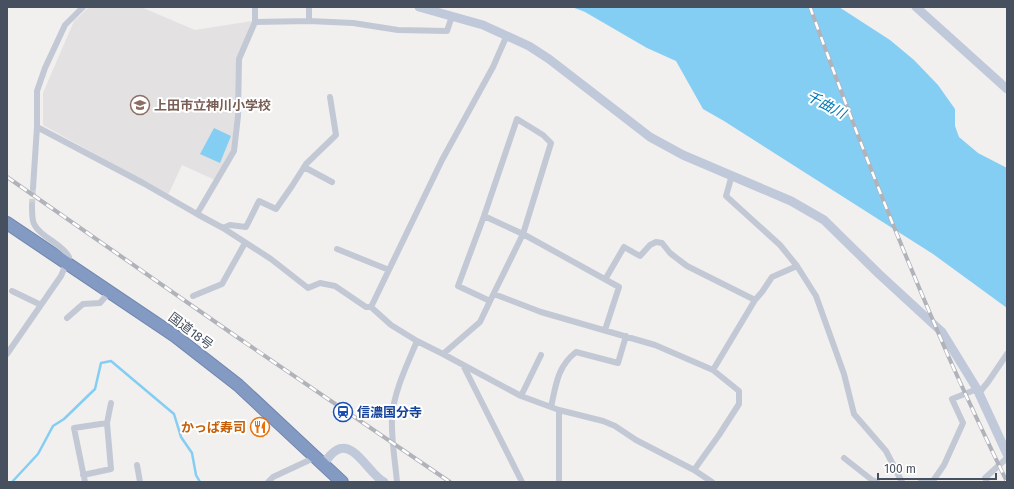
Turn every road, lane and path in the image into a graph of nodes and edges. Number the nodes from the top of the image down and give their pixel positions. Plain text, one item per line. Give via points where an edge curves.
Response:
1 (84, 7) edge
2 (255, 7) edge
3 (309, 7) edge
4 (419, 7) edge
5 (916, 7) edge
6 (452, 16) junction
7 (309, 21) junction
8 (255, 22) junction
9 (507, 35) junction
10 (1007, 90) edge
11 (330, 97) dead end
12 (37, 127) junction
13 (304, 167) junction
14 (732, 175) junction
15 (332, 182) dead end
16 (33, 188) tunnel mouth
17 (32, 205) tunnel mouth
18 (197, 214) junction
19 (484, 216) junction
20 (7, 222) edge
21 (223, 228) junction
22 (523, 234) junction
23 (245, 243) junction
24 (337, 249) dead end
25 (67, 262) junction
26 (797, 266) junction
27 (389, 270) junction
28 (606, 278) junction
29 (12, 291) dead end
30 (110, 291) junction
31 (494, 294) junction
32 (193, 296) dead end
33 (754, 300) junction
34 (490, 301) junction
35 (41, 305) junction
36 (371, 307) junction
37 (67, 318) dead end
38 (605, 330) junction
39 (626, 336) junction
40 (417, 341) junction
41 (7, 354) edge
42 (443, 354) junction
43 (1007, 354) edge
44 (541, 355) dead end
45 (463, 365) junction
46 (713, 370) junction
47 (978, 391) junction
48 (521, 396) junction
49 (111, 404) dead end
50 (551, 407) junction
51 (559, 410) junction
52 (107, 423) junction
53 (1007, 454) edge
54 (844, 458) dead end
55 (1007, 458) edge
56 (320, 460) junction
57 (137, 465) dead end
58 (694, 470) junction
59 (83, 475) junction
60 (85, 482) edge
61 (140, 482) edge
62 (268, 482) edge
63 (342, 482) edge
64 (384, 482) edge
65 (397, 482) edge
66 (522, 482) edge
67 (559, 482) edge
68 (712, 482) edge
69 (878, 482) edge
70 (902, 482) edge
71 (921, 482) edge
72 (987, 482) edge

1 - 12 street via 65,25 45,68 37,91
2 - 8 street
3 - 7 street
4 - 6 street
5 - 10 street
6 - 7 street via 448,32
6 - 9 street
7 - 8 street
8 - 18 street via 239,59 238,116 234,151
9 - 14 street via 549,59 650,137 683,155
9 - 27 street
11 - 13 street via 336,135
12 - 16 street
12 - 18 street
13 - 15 street
13 - 21 street via 276,208 259,201 246,227 230,225
14 - 26 street via 726,196 780,245
14 - 47 street via 791,200 824,220 942,332
17 - 25 street via 36,228 66,250 69,257
18 - 21 street
19 - 22 street
19 - 22 street via 517,120 543,135 551,143
19 - 34 street via 458,286
20 - 25 highway, 国道18号
21 - 23 street
22 - 28 street
22 - 31 street
23 - 32 street via 222,284
23 - 36 street via 271,259 308,288 320,283 335,286 366,307
24 - 27 street
25 - 30 highway, 国道18号
25 - 35 street via 61,276
26 - 33 street via 772,277
26 - 70 street via 816,296 828,327 854,414 886,451
27 - 36 street
28 - 33 street via 624,247 640,256 656,242 662,243 670,254 687,266
28 - 38 street via 619,287
29 - 35 street
30 - 37 street via 100,303 82,304
30 - 56 highway, 国道18号 via 238,384
31 - 34 street
31 - 38 street via 541,312
33 - 46 street
34 - 42 street via 480,322
35 - 41 street
36 - 40 street via 390,325
38 - 39 street
39 - 46 street via 655,345
39 - 50 street via 618,363 576,352 567,359 557,375
40 - 42 street
40 - 65 street via 392,416
42 - 45 street
43 - 47 street via 988,382
44 - 48 street
45 - 48 street
45 - 66 street
46 - 58 street via 739,391 739,404
47 - 53 street
47 - 71 street via 952,399 963,423 934,481
48 - 50 street
49 - 52 street
50 - 51 street
51 - 58 street via 616,426 636,440
51 - 67 street
52 - 59 street via 111,469
52 - 59 street via 74,428
54 - 69 street
55 - 72 street via 985,478
56 - 62 street via 273,477
56 - 63 highway, 国道18号
56 - 64 street via 338,449 351,450
57 - 61 street
58 - 68 street
59 - 60 street

